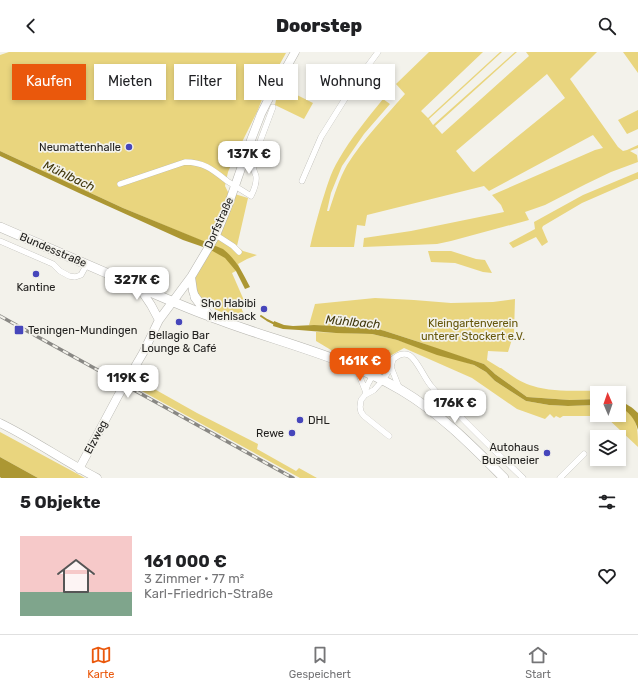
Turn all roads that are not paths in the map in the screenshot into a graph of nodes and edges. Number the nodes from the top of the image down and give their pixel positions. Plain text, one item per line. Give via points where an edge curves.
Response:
1 (378, 52) edge
2 (292, 53) edge
3 (273, 107) dead end
4 (302, 181) dead end
5 (120, 184) dead end
6 (235, 186) junction
7 (0, 227) edge
8 (216, 236) junction
9 (0, 241) edge
10 (239, 252) dead end
11 (86, 264) junction
12 (191, 277) junction
13 (139, 286) junction
14 (195, 296) joint
15 (173, 301) junction
16 (210, 317) junction
17 (159, 320) junction
18 (393, 359) junction
19 (356, 367) junction
20 (391, 367) junction
21 (373, 376) junction
22 (383, 380) junction
23 (400, 390) junction
24 (365, 392) junction
25 (0, 422) edge
26 (389, 436) dead end
27 (584, 454) dead end
28 (79, 469) junction
29 (97, 478) edge
30 (504, 478) edge
31 (523, 478) edge
32 (560, 478) edge

1 - 4 street via 353,86 322,137
2 - 6 street, Dorfstraße via 261,114
3 - 6 street, Dorfstraße via 252,163 256,181 251,196
5 - 6 street via 194,162 208,166
6 - 8 street, Dorfstraße
7 - 11 main road, Bundesstraße
8 - 10 street via 234,246
8 - 12 street, Dorfstraße
9 - 11 street via 53,264 68,276 81,275
11 - 13 main road, Bundesstraße
12 - 14 street
12 - 15 street, Dorfstraße
13 - 15 main road, Bundesstraße
13 - 17 street
14 - 16 main road
15 - 16 main road, Bundesstraße
15 - 17 street, Elzweg
16 - 19 main road, Bundesstraße
17 - 28 street, Elzweg
18 - 20 street
18 - 21 street
18 - 31 street via 401,354 409,355 431,386
19 - 21 main road, Bundesstraße
19 - 24 street
20 - 22 street
20 - 23 street
21 - 22 main road, Bundesstraße
21 - 24 street
22 - 23 main road, Bundesstraße
22 - 24 street via 374,390
23 - 30 main road, Bundesstraße via 446,423
24 - 26 street via 360,400 360,412
25 - 28 street
27 - 32 street
28 - 29 street

